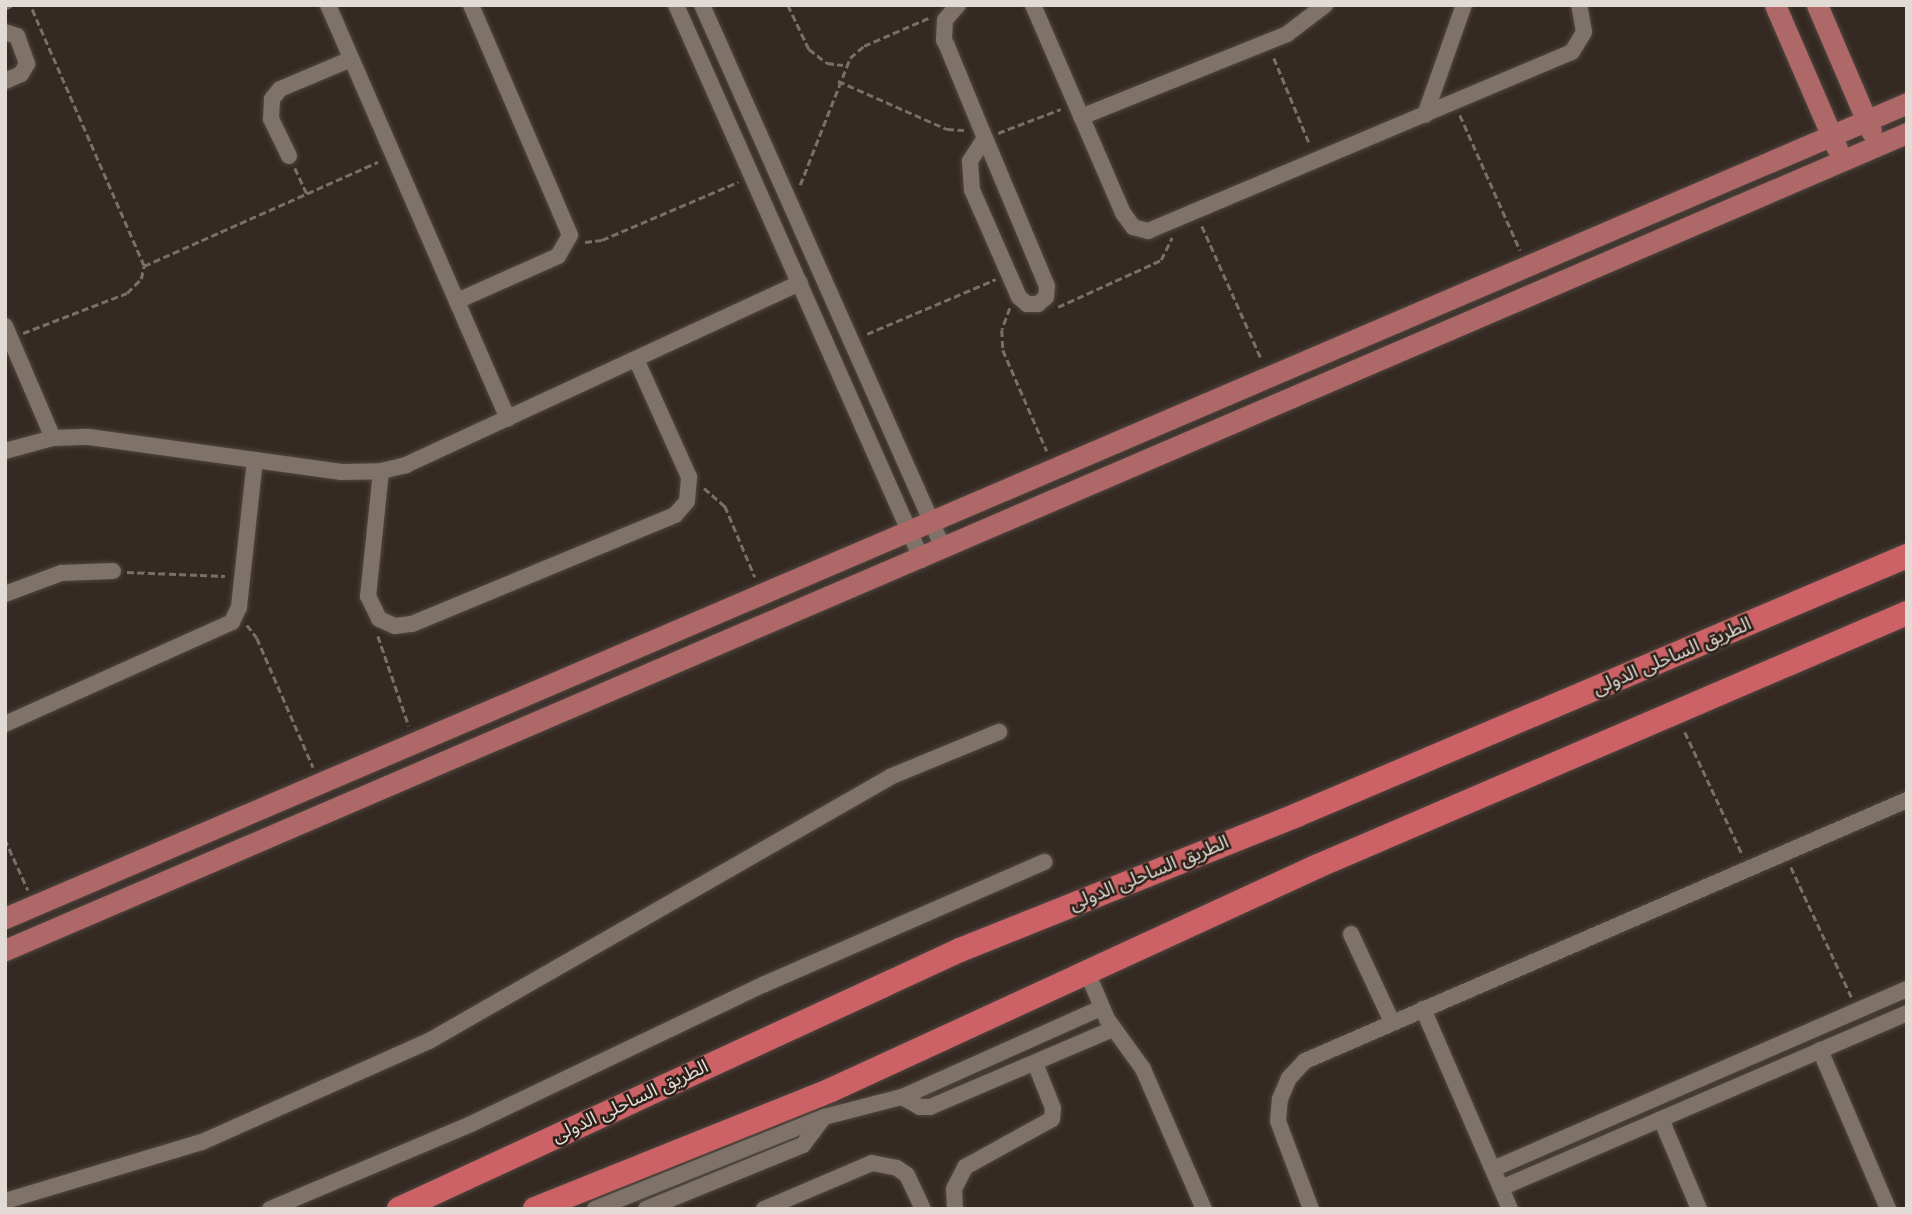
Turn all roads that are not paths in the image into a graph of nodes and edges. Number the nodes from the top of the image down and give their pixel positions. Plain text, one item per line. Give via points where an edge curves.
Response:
1 (328, 5) edge
2 (471, 5) edge
3 (676, 5) edge
4 (702, 5) edge
5 (958, 5) edge
6 (1033, 5) edge
7 (1325, 5) edge
8 (1464, 5) edge
9 (1579, 5) edge
10 (1775, 5) edge
11 (1816, 5) edge
12 (5, 32) edge
13 (351, 59) junction
14 (5, 81) edge
15 (1907, 103) edge
16 (1078, 110) junction
17 (1425, 115) junction
18 (1867, 120) junction
19 (1907, 133) edge
20 (1832, 135) junction
21 (985, 138) junction
22 (1877, 146) junction
23 (289, 156) road end
24 (1842, 161) junction
25 (800, 283) junction
26 (457, 301) junction
27 (8, 332) edge
28 (636, 359) junction
29 (508, 418) junction
30 (53, 438) junction
31 (5, 451) edge
32 (256, 460) junction
33 (381, 471) junction
34 (932, 524) junction
35 (910, 533) junction
36 (944, 550) junction
37 (1907, 556) edge
38 (922, 559) junction
39 (113, 571) road end
40 (5, 594) edge
41 (1907, 613) edge
42 (5, 724) edge
43 (999, 732) dead end
44 (1907, 800) edge
45 (1044, 862) dead end
46 (5, 918) edge
47 (1351, 934) dead end
48 (5, 950) edge
49 (1087, 972) junction
50 (1907, 989) edge
51 (1101, 1007) junction
52 (1423, 1009) junction
53 (1907, 1013) edge
54 (1392, 1022) junction
55 (1113, 1029) junction
56 (1820, 1050) junction
57 (1035, 1063) junction
58 (902, 1097) junction
59 (824, 1117) junction
60 (1661, 1119) junction
61 (1493, 1169) junction
62 (1501, 1188) junction
63 (5, 1201) edge
64 (270, 1209) edge
65 (399, 1209) edge
66 (535, 1209) edge
67 (595, 1209) edge
68 (646, 1209) edge
69 (764, 1209) edge
70 (923, 1209) edge
71 (955, 1209) edge
72 (1204, 1209) edge
73 (1311, 1209) edge
74 (1510, 1209) edge
75 (1699, 1209) edge
76 (1888, 1209) edge

1 - 13 street
2 - 26 street via 570,235 558,256
3 - 25 street
4 - 34 street
5 - 21 street via 944,20 943,33
6 - 16 street
7 - 16 street via 1300,28
8 - 17 street
9 - 17 street via 1584,32 1573,52
10 - 20 main road
11 - 18 main road
12 - 14 street via 17,36 27,64 21,75
13 - 23 street via 276,93 271,120
13 - 26 street
15 - 18 main road
16 - 17 street via 1125,218 1148,231
18 - 20 main road
18 - 22 main road
19 - 22 main road
20 - 24 main road
20 - 34 main road
21 - 21 street via 973,153 969,181 1019,297 1027,304 1038,304 1046,297 1047,286
22 - 24 main road
24 - 36 main road
25 - 28 street
25 - 35 street
26 - 29 street
27 - 30 street
28 - 29 street
28 - 33 street via 690,485 687,501 675,515 412,624 395,626 379,619 368,596
29 - 33 street via 406,465
30 - 31 street
30 - 32 street via 89,437
32 - 33 street via 342,472
32 - 42 street via 236,617 218,632
34 - 35 main road
34 - 36 street
35 - 38 street
35 - 46 main road
36 - 38 main road
37 - 65 highway, الطريق الساحلى الدولى via 1310,810 960,950
38 - 48 main road
39 - 40 street via 61,573
41 - 49 highway via 1318,866
43 - 63 street via 892,776 429,1041 202,1142
44 - 52 street
45 - 64 street via 765,984 471,1124
47 - 54 street
49 - 51 street
49 - 66 highway via 770,1116
50 - 61 street
51 - 55 street
51 - 58 street
52 - 54 street
52 - 61 street
53 - 56 street
54 - 73 street via 1305,1061 1289,1077 1278,1121
55 - 57 street
55 - 72 street via 1143,1069
56 - 60 street
56 - 76 street
57 - 58 street via 930,1107
57 - 71 street via 1053,1108 1052,1119 965,1167 954,1189
58 - 59 street
59 - 67 street
59 - 68 street via 803,1145
60 - 62 street
60 - 75 street
61 - 62 street
62 - 74 street
69 - 70 street via 872,1163 907,1175

